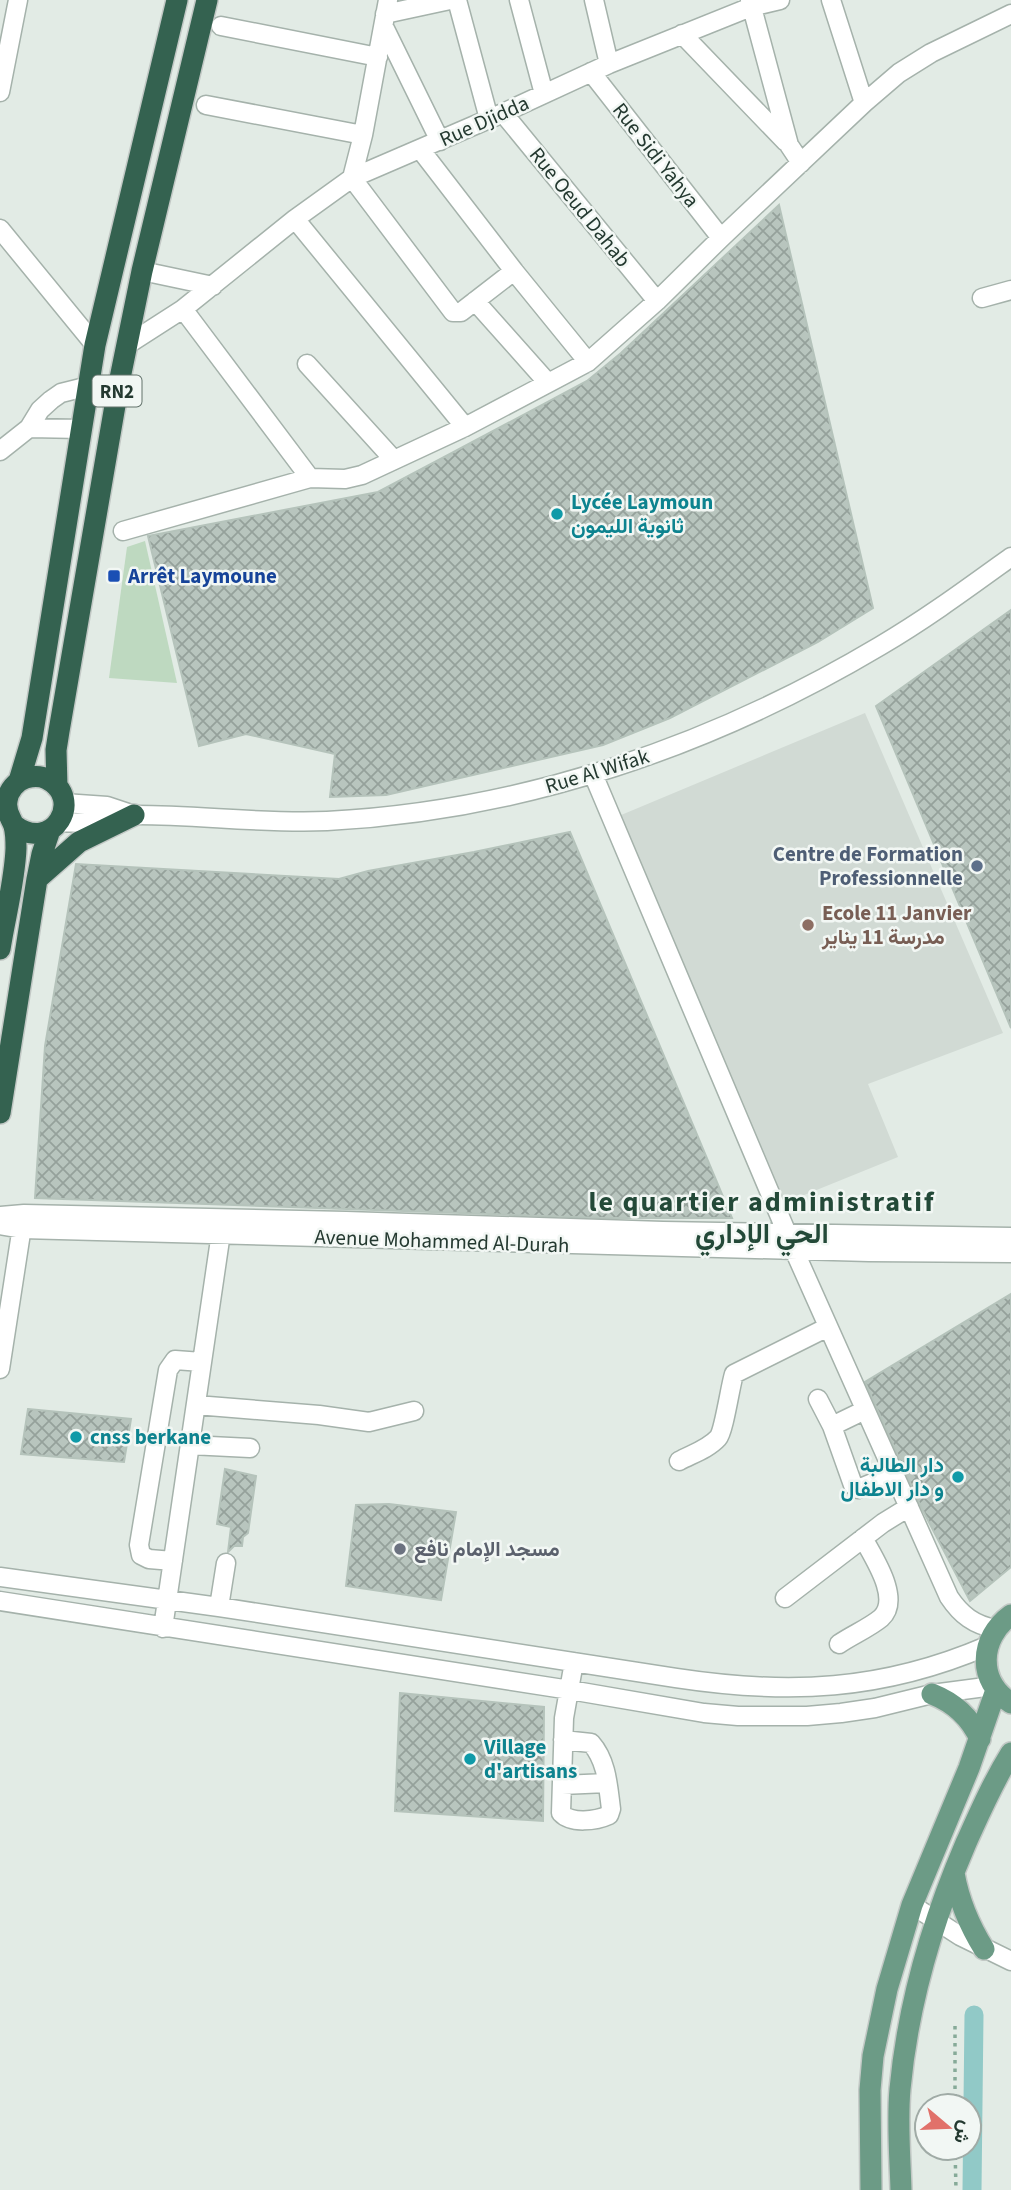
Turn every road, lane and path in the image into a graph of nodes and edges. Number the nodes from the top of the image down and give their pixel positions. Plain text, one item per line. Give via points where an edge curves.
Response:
1 (18, 0) edge
2 (177, 0) edge
3 (207, 0) edge
4 (450, 0) edge
5 (457, 0) edge
6 (519, 0) edge
7 (594, 0) edge
8 (780, 0) edge
9 (831, 0) edge
10 (750, 4) edge
11 (385, 14) edge
12 (1011, 14) edge
13 (221, 26) dead end
14 (682, 34) junction
15 (378, 57) junction
16 (609, 64) junction
17 (591, 72) junction
18 (0, 92) edge
19 (544, 94) junction
20 (864, 103) junction
21 (206, 105) dead end
22 (496, 116) junction
23 (363, 135) junction
24 (439, 141) junction
25 (789, 145) junction
26 (420, 149) junction
27 (801, 163) junction
28 (352, 178) junction
29 (295, 219) junction
30 (0, 229) edge
31 (721, 238) junction
32 (142, 271) junction
33 (514, 271) junction
34 (213, 286) junction
35 (1011, 290) edge
36 (982, 299) dead end
37 (475, 301) junction
38 (657, 301) junction
39 (183, 309) junction
40 (95, 345) junction
41 (127, 345) junction
42 (588, 362) junction
43 (307, 364) dead end
44 (548, 383) junction
45 (89, 386) junction
46 (465, 426) junction
47 (29, 428) junction
48 (82, 429) junction
49 (0, 451) edge
50 (394, 460) junction
51 (310, 478) junction
52 (123, 531) dead end
53 (1011, 557) edge
54 (593, 774) junction
55 (19, 781) junction
56 (3, 802) edge
57 (57, 811) junction
58 (134, 815) junction
59 (14, 825) junction
60 (0, 852) edge
61 (12, 875) junction
62 (37, 879) junction
63 (0, 949) edge
64 (0, 1113) edge
65 (0, 1216) edge
66 (23, 1222) junction
67 (0, 1226) edge
68 (222, 1227) junction
69 (786, 1233) junction
70 (1011, 1237) edge
71 (794, 1250) junction
72 (1011, 1253) edge
73 (828, 1327) junction
74 (202, 1362) junction
75 (0, 1369) edge
76 (818, 1399) dead end
77 (196, 1405) junction
78 (865, 1410) junction
79 (414, 1411) dead end
80 (832, 1426) junction
81 (190, 1445) junction
82 (250, 1448) dead end
83 (679, 1461) dead end
84 (894, 1475) junction
85 (909, 1507) junction
86 (863, 1538) junction
87 (173, 1561) junction
88 (226, 1563) dead end
89 (0, 1577) edge
90 (785, 1598) dead end
91 (167, 1600) junction
92 (1, 1602) edge
93 (219, 1607) junction
94 (163, 1628) junction
95 (998, 1630) edge
96 (839, 1644) dead end
97 (574, 1662) junction
98 (570, 1690) junction
99 (1000, 1693) edge
100 (932, 1694) junction
101 (979, 1739) junction
102 (564, 1740) junction
103 (1011, 1753) edge
104 (607, 1783) junction
105 (562, 1785) junction
106 (954, 1873) junction
107 (912, 1905) junction
108 (936, 1921) junction
109 (984, 1949) junction
110 (1011, 1961) edge
111 (955, 2025) dead end
112 (955, 2092) edge
113 (955, 2162) edge
114 (871, 2190) edge
115 (901, 2190) edge
116 (956, 2190) edge

1 - 18 street
2 - 40 highway, RN2
3 - 32 highway, RN2
4 - 11 street
5 - 22 street
6 - 19 street
7 - 16 street
8 - 10 street, Rue Djidda
9 - 20 street
10 - 14 street, Rue Djidda
10 - 25 street
11 - 15 street
11 - 24 street
12 - 20 street via 931,53
13 - 15 street
14 - 16 street, Rue Djidda
14 - 25 street
15 - 23 street
16 - 17 street, Rue Djidda
17 - 19 street, Rue Djidda
17 - 31 street, Rue Sidi Yahya
19 - 22 street, Rue Djidda
20 - 27 street
21 - 23 street
22 - 24 street, Rue Djidda
22 - 38 street, Rue Oeud Dahab
23 - 28 street
24 - 26 street, Rue Djidda
25 - 27 street
26 - 28 street, Rue Djidda
26 - 33 street
27 - 31 street
28 - 29 street, Rue Djidda
28 - 37 street via 453,312 461,312
29 - 34 street, Rue Djidda
29 - 46 street
30 - 40 street
31 - 38 street
32 - 34 street
32 - 41 highway, RN2
33 - 37 street
33 - 42 street
34 - 39 street, Rue Djidda
35 - 36 street
37 - 44 street
38 - 42 street
39 - 41 street, Rue Djidda
39 - 51 street
40 - 45 highway, RN2
41 - 57 highway, RN2 via 58,731
42 - 44 street
43 - 50 street
44 - 46 street
45 - 47 street via 61,393 40,410
45 - 48 highway, RN2
46 - 50 street
47 - 48 street
47 - 49 street
48 - 55 highway, RN2 via 32,738
50 - 51 street via 345,479
51 - 52 street
53 - 54 street, Rue Al Wifak via 920,621 803,689 699,736
54 - 58 street, Rue Al Wifak via 461,806 393,816 257,821
54 - 69 street
55 - 56 highway, RN2
55 - 57 highway via 43,778
56 - 59 highway, RN2
57 - 58 street, Rue Al Wifak via 78,824
57 - 59 highway via 31,834
57 - 62 highway, RN2
58 - 62 highway via 79,842
59 - 61 highway, RN2
60 - 61 highway
61 - 63 highway, RN2
62 - 64 highway, RN2
65 - 66 street, Avenue Mohammed Al-Durah
66 - 67 street, Avenue Mohammed Al-Durah
66 - 68 street, Avenue Mohammed Al-Durah
66 - 75 street
68 - 69 street, Avenue Mohammed Al-Durah
68 - 71 street, Avenue Mohammed Al-Durah
68 - 74 street
69 - 70 street, Avenue Mohammed Al-Durah
69 - 71 street
71 - 72 street, Avenue Mohammed Al-Durah
71 - 73 street
73 - 78 street
73 - 83 street via 734,1374 720,1436
74 - 77 street
74 - 87 street via 175,1360 168,1370 139,1545 145,1558
76 - 80 street
77 - 79 street via 369,1422
77 - 81 street
78 - 80 street
78 - 84 street
80 - 84 street via 858,1489
81 - 82 street
81 - 87 street
84 - 85 street
85 - 86 street
85 - 95 street via 955,1607 973,1622
86 - 90 street
86 - 96 street via 889,1593 888,1604 883,1616
87 - 91 street
88 - 93 street
89 - 91 street
91 - 93 street
91 - 94 street
92 - 94 street
93 - 97 street
94 - 98 street
95 - 97 street via 932,1667 818,1688 723,1685
95 - 99 main road via 986,1667
97 - 98 street
98 - 100 street via 704,1713 773,1717 841,1713
98 - 102 street
99 - 100 street
99 - 101 main road
100 - 101 main road via 962,1711
101 - 107 main road
102 - 104 street via 591,1743 604,1766
102 - 105 street
103 - 106 main road via 990,1789
104 - 105 street
104 - 105 street via 609,1815 578,1820 561,1814
106 - 108 main road
106 - 109 main road via 965,1913
107 - 108 street
107 - 114 main road via 873,2056
108 - 109 street
108 - 115 main road via 916,1988 904,2056
109 - 110 street
111 - 112 path
113 - 116 path

